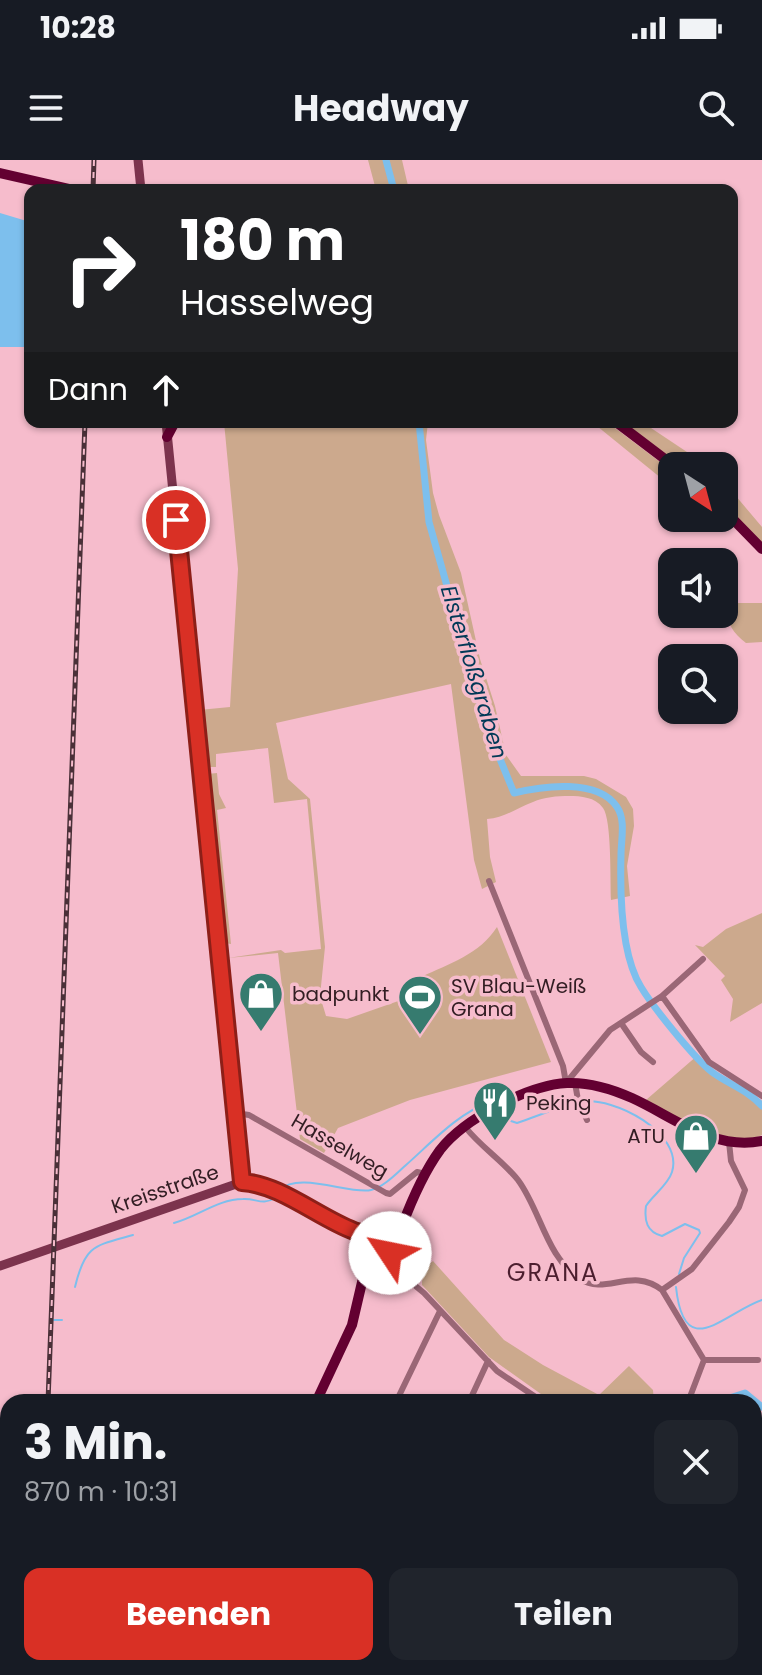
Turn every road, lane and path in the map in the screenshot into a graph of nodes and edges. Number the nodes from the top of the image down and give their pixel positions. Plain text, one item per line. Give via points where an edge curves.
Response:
1 (138, 160) edge
2 (0, 173) edge
3 (48, 184) edge
4 (140, 184) edge
5 (166, 428) edge
6 (172, 428) edge
7 (624, 428) edge
8 (167, 437) junction
9 (658, 454) edge
10 (738, 524) edge
11 (762, 549) edge
12 (489, 881) dead end
13 (703, 959) dead end
14 (656, 1000) junction
15 (621, 1023) junction
16 (653, 1062) dead end
17 (571, 1083) junction
18 (762, 1096) edge
19 (236, 1113) junction
20 (587, 1120) dead end
21 (466, 1128) junction
22 (762, 1141) edge
23 (729, 1142) junction
24 (425, 1174) junction
25 (242, 1182) junction
26 (402, 1223) junction
27 (353, 1231) junction
28 (376, 1238) junction
29 (364, 1252) junction
30 (390, 1252) junction
31 (378, 1264) junction
32 (0, 1266) edge
33 (363, 1278) junction
34 (407, 1279) junction
35 (662, 1290) junction
36 (440, 1311) junction
37 (704, 1360) junction
38 (758, 1360) dead end
39 (488, 1361) junction
40 (320, 1394) edge
41 (400, 1394) edge
42 (473, 1394) edge
43 (531, 1394) edge
44 (691, 1394) edge

1 - 4 main road
2 - 3 main road
5 - 8 main road
6 - 8 main road
7 - 9 main road
8 - 19 main road
10 - 11 main road
12 - 17 street
13 - 14 street
14 - 15 street
14 - 18 street via 709,1062
15 - 16 street
15 - 17 street
17 - 20 street
17 - 21 main road via 540,1088
17 - 23 main road via 624,1095 692,1130
19 - 24 street, Hasselweg via 249,1115 390,1194 412,1175
19 - 25 main road
21 - 24 main road via 443,1146
21 - 35 street via 519,1182 555,1252 579,1279 600,1285 642,1279
22 - 23 main road
23 - 35 street via 731,1161 745,1190 739,1207 692,1269
24 - 26 main road
25 - 27 main road, Kreisstraße
25 - 32 main road, Kreisstraße
26 - 28 main road
26 - 30 main road
27 - 28 main road, Kreisstraße
27 - 29 main road
28 - 29 main road
28 - 30 main road
29 - 31 main road
29 - 33 main road
30 - 31 main road
30 - 34 street
31 - 33 main road
31 - 34 street
33 - 40 main road via 349,1334
34 - 36 street
35 - 37 street
36 - 39 street
36 - 41 street
37 - 38 street
37 - 44 street
39 - 42 street
39 - 43 street

